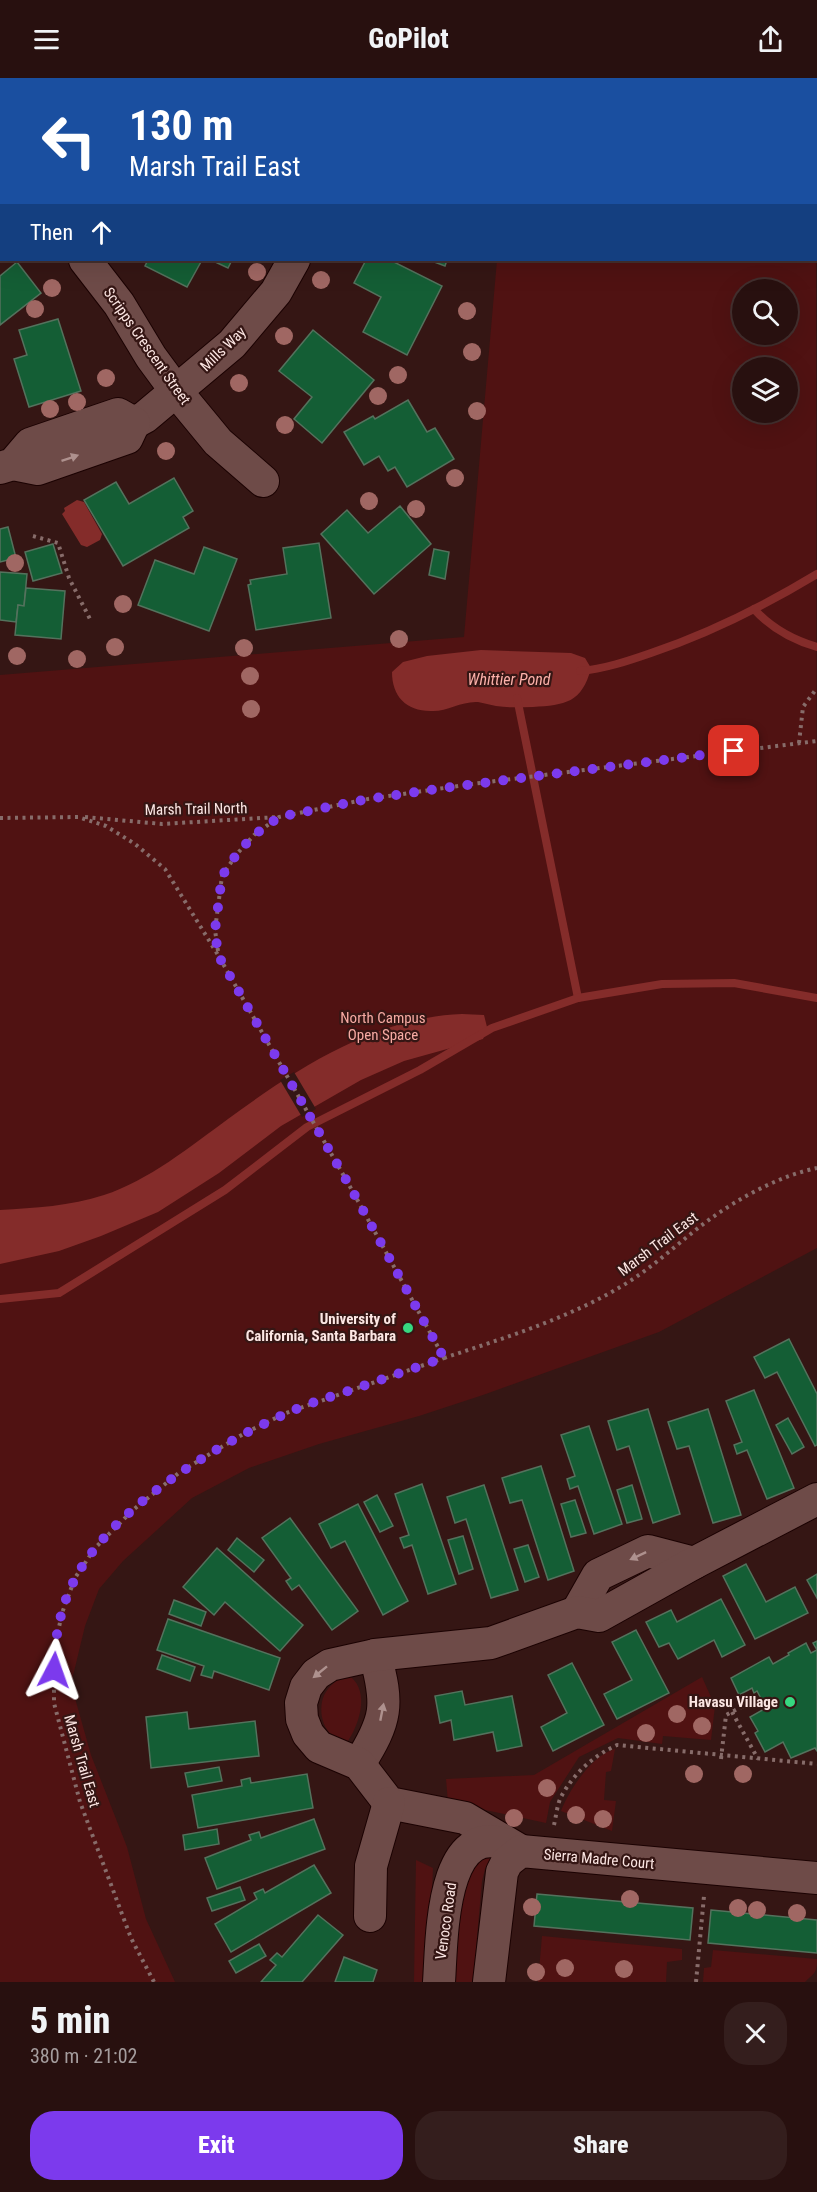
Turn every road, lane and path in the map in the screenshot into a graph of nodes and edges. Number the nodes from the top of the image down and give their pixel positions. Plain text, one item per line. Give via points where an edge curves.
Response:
1 (86, 261) edge
2 (293, 261) edge
3 (176, 391) junction
4 (7, 466) edge
5 (263, 481) dead end
6 (33, 536) dead end
7 (92, 621) dead end
8 (817, 688) edge
9 (817, 741) edge
10 (799, 743) junction
11 (78, 817) junction
12 (279, 817) junction
13 (0, 818) edge
14 (218, 955) junction
15 (817, 1168) edge
16 (444, 1358) junction
17 (817, 1499) edge
18 (375, 1655) junction
19 (751, 1702) dead end
20 (732, 1712) junction
21 (721, 1757) junction
22 (758, 1759) junction
23 (359, 1764) junction
24 (817, 1764) edge
25 (389, 1803) junction
26 (553, 1830) dead end
27 (521, 1851) junction
28 (817, 1878) edge
29 (704, 1895) dead end
30 (370, 1916) dead end
31 (154, 1982) edge
32 (439, 1982) edge
33 (489, 1982) edge
34 (696, 1982) edge

1 - 3 street, Scripps Crescent Street
2 - 3 street, Mills Way via 276,292 232,344
3 - 4 street, Mills Way via 134,423 127,438 38,469
3 - 5 street, Scripps Crescent Street via 218,442
6 - 7 path via 58,543 69,578
8 - 10 path via 803,707
9 - 10 path, Marsh Trail North
10 - 12 path, Marsh Trail North via 472,784
11 - 12 path, Marsh Trail North via 162,824
11 - 13 path, Marsh Trail North
11 - 14 path, Marsh Trail North via 106,826 165,869
12 - 14 path, Marsh Trail North via 254,835 222,876 215,930
14 - 16 path, Marsh Trail North
15 - 16 path, Marsh Trail East via 766,1186 719,1214 621,1287 534,1328
16 - 31 path, Marsh Trail East via 286,1413 208,1455 133,1510 95,1548 75,1578 54,1651 54,1703 80,1802 131,1938
17 - 18 street via 694,1563 648,1551 598,1575 578,1612 491,1643
23 -> 18 street via 376,1737 384,1706
18 -> 23 street via 330,1665 306,1686 301,1702 305,1727 319,1746
19 - 20 path
20 - 21 path via 726,1715
20 - 22 path
21 - 22 path
21 - 26 path via 617,1745 585,1763 561,1798
22 - 24 path
23 - 25 street
25 - 27 street via 465,1818
25 - 30 street via 371,1866
27 - 28 street, Sierra Madre Court
27 - 32 street, Venoco Road via 488,1840 474,1845 457,1864 446,1899
27 - 33 street via 507,1862 502,1872
29 - 34 path

